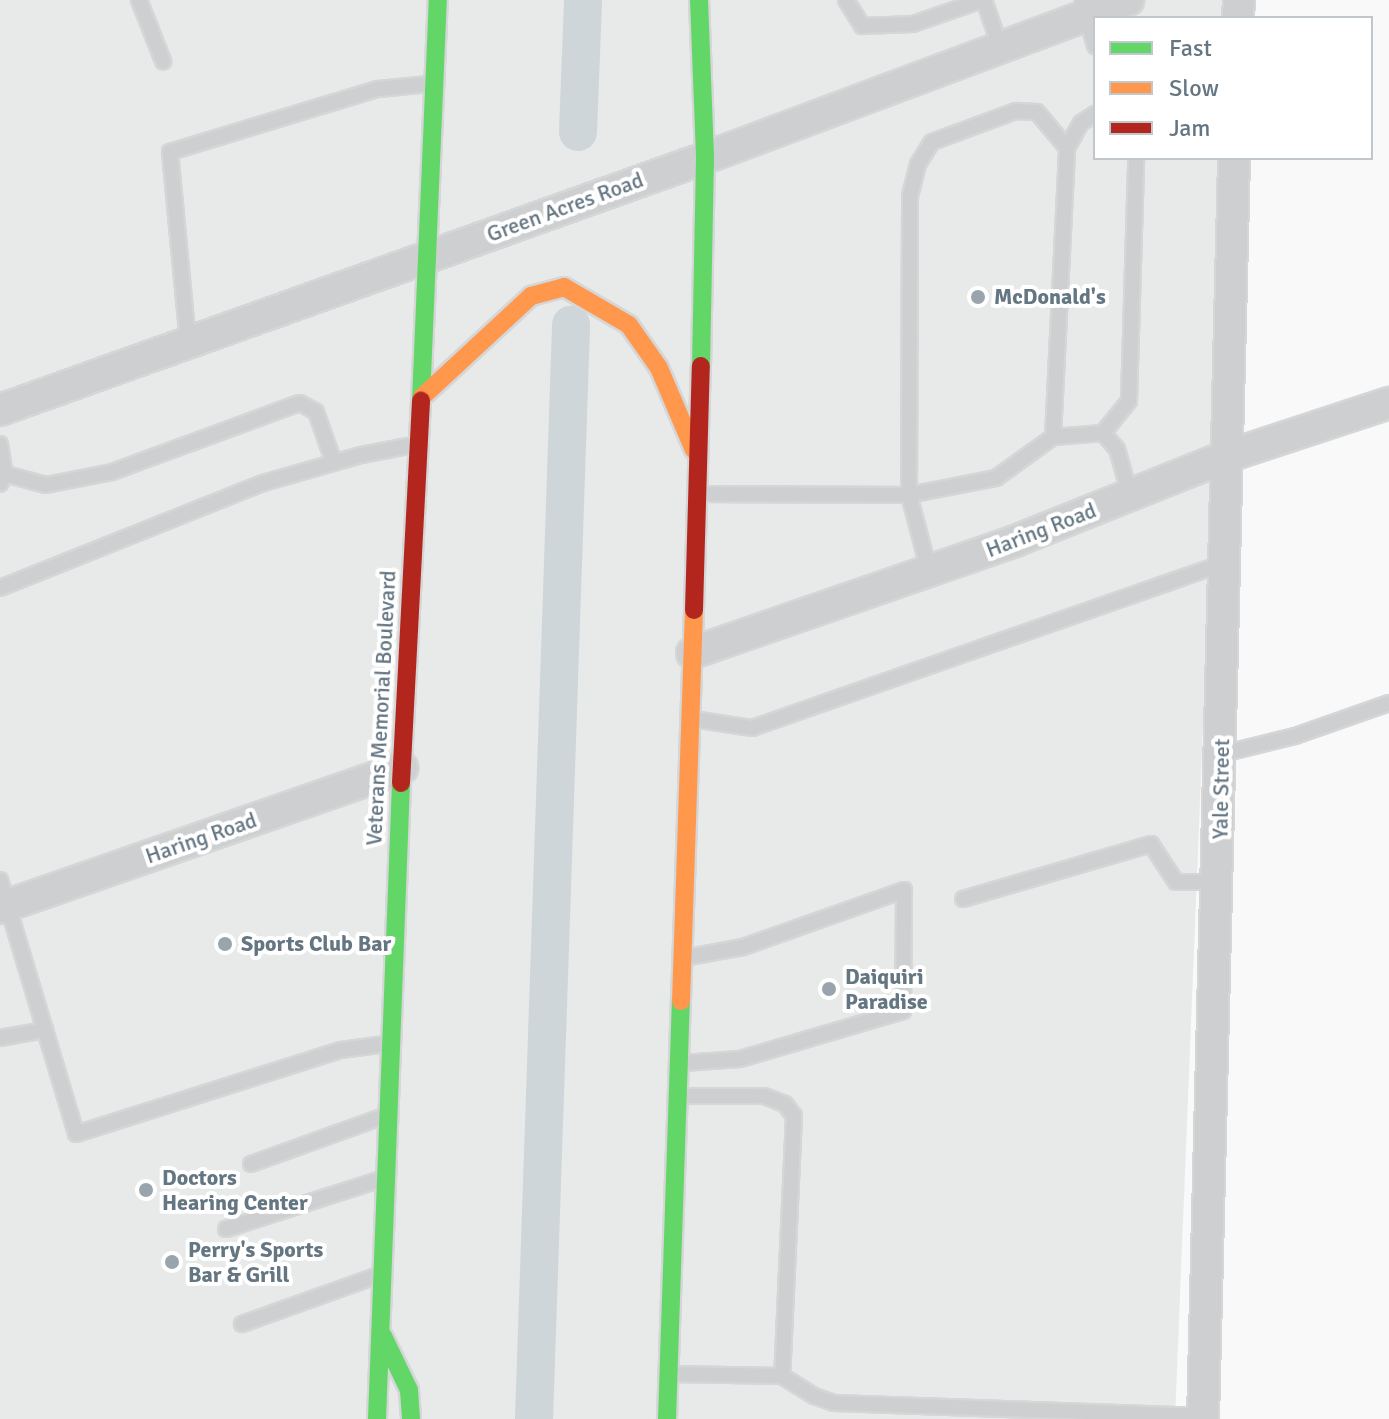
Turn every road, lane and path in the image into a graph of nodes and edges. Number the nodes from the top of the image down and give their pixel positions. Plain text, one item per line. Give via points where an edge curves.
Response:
1 (139, 0) edge
2 (438, 0) edge
3 (699, 0) edge
4 (846, 0) edge
5 (983, 0) edge
6 (1128, 0) edge
7 (1085, 8) edge
8 (1093, 38) edge
9 (1001, 49) junction
10 (163, 61) dead end
11 (435, 83) junction
12 (1093, 115) edge
13 (1067, 148) junction
14 (705, 158) junction
15 (1136, 160) edge
16 (1234, 160) edge
17 (429, 256) junction
18 (188, 342) junction
19 (422, 397) junction
20 (1389, 403) edge
21 (0, 410) edge
22 (1103, 433) junction
23 (1053, 437) junction
24 (0, 444) edge
25 (419, 444) junction
26 (1225, 457) junction
27 (334, 463) junction
28 (699, 463) junction
29 (2, 479) edge
30 (698, 493) junction
31 (909, 495) junction
32 (1130, 495) junction
33 (1224, 563) junction
34 (929, 571) junction
35 (0, 588) edge
36 (692, 653) junction
37 (1389, 703) edge
38 (690, 718) junction
39 (1222, 754) junction
40 (402, 768) junction
41 (1218, 882) junction
42 (3, 898) edge
43 (963, 899) dead end
44 (682, 958) junction
45 (45, 1030) junction
46 (0, 1038) edge
47 (391, 1044) junction
48 (679, 1063) junction
49 (678, 1096) junction
50 (388, 1114) junction
51 (251, 1164) dead end
52 (386, 1178) junction
53 (226, 1229) dead end
54 (384, 1273) junction
55 (242, 1324) dead end
56 (381, 1330) junction
57 (669, 1374) junction
58 (782, 1376) junction
59 (1002, 1414) edge
60 (1204, 1418) edge
61 (377, 1419) edge
62 (411, 1419) edge
63 (667, 1419) edge

1 - 10 lane
2 - 11 main road, Veterans Memorial Boulevard
3 - 14 main road
4 - 5 lane via 862,26 913,24
5 - 9 lane
6 - 7 street, Green Acres Road
7 - 8 lane
7 - 9 street, Green Acres Road
9 - 14 street, Green Acres Road
11 - 17 main road, Veterans Memorial Boulevard
11 - 18 lane via 378,89 170,152
12 - 13 lane via 1081,123
13 - 23 lane
13 - 31 lane via 1037,112 1016,111 932,142 918,164 910,196
14 - 17 street, Green Acres Road
14 - 28 main road
15 - 22 lane via 1129,401
16 - 26 street, Yale Street
17 - 18 street, Green Acres Road
17 - 19 main road, Veterans Memorial Boulevard
18 - 21 street, Green Acres Road
19 - 25 main road, Veterans Memorial Boulevard
19 - 28 main road via 531,296 564,287 629,325 659,368
20 - 26 street, Haring Road
22 - 23 lane
22 - 32 lane via 1117,449
23 - 31 lane via 996,478
24 - 29 lane
25 - 27 lane
25 - 40 main road, Veterans Memorial Boulevard
26 - 32 street, Haring Road
26 - 33 street, Yale Street
27 - 29 lane via 316,412 300,403 112,472 46,485
27 - 35 lane via 263,483
28 - 30 main road
30 - 31 lane
30 - 36 main road
31 - 34 lane
32 - 34 street, Haring Road
33 - 38 lane via 752,728
33 - 39 street, Yale Street
34 - 36 street, Haring Road
36 - 38 main road
37 - 39 lane via 1295,736
38 - 44 main road
39 - 41 street, Yale Street
40 - 42 street, Haring Road
40 - 47 main road, Veterans Memorial Boulevard
41 - 43 lane via 1176,882 1151,844
41 - 60 street, Yale Street
42 - 45 lane
44 - 48 main road
44 - 48 lane via 743,947 904,890 903,1011 740,1059
45 - 46 lane
45 - 47 lane via 76,1134 341,1050
47 - 50 main road, Veterans Memorial Boulevard
48 - 49 main road
49 - 57 main road
49 - 58 lane via 764,1096 785,1104 794,1116
50 - 51 lane
50 - 52 main road, Veterans Memorial Boulevard
52 - 53 lane
52 - 54 main road, Veterans Memorial Boulevard
54 - 55 lane
54 - 56 main road, Veterans Memorial Boulevard
56 - 61 main road, Veterans Memorial Boulevard
56 - 62 main road via 409,1390
57 - 58 lane
57 - 63 main road
58 - 59 lane via 834,1403
59 - 60 lane

